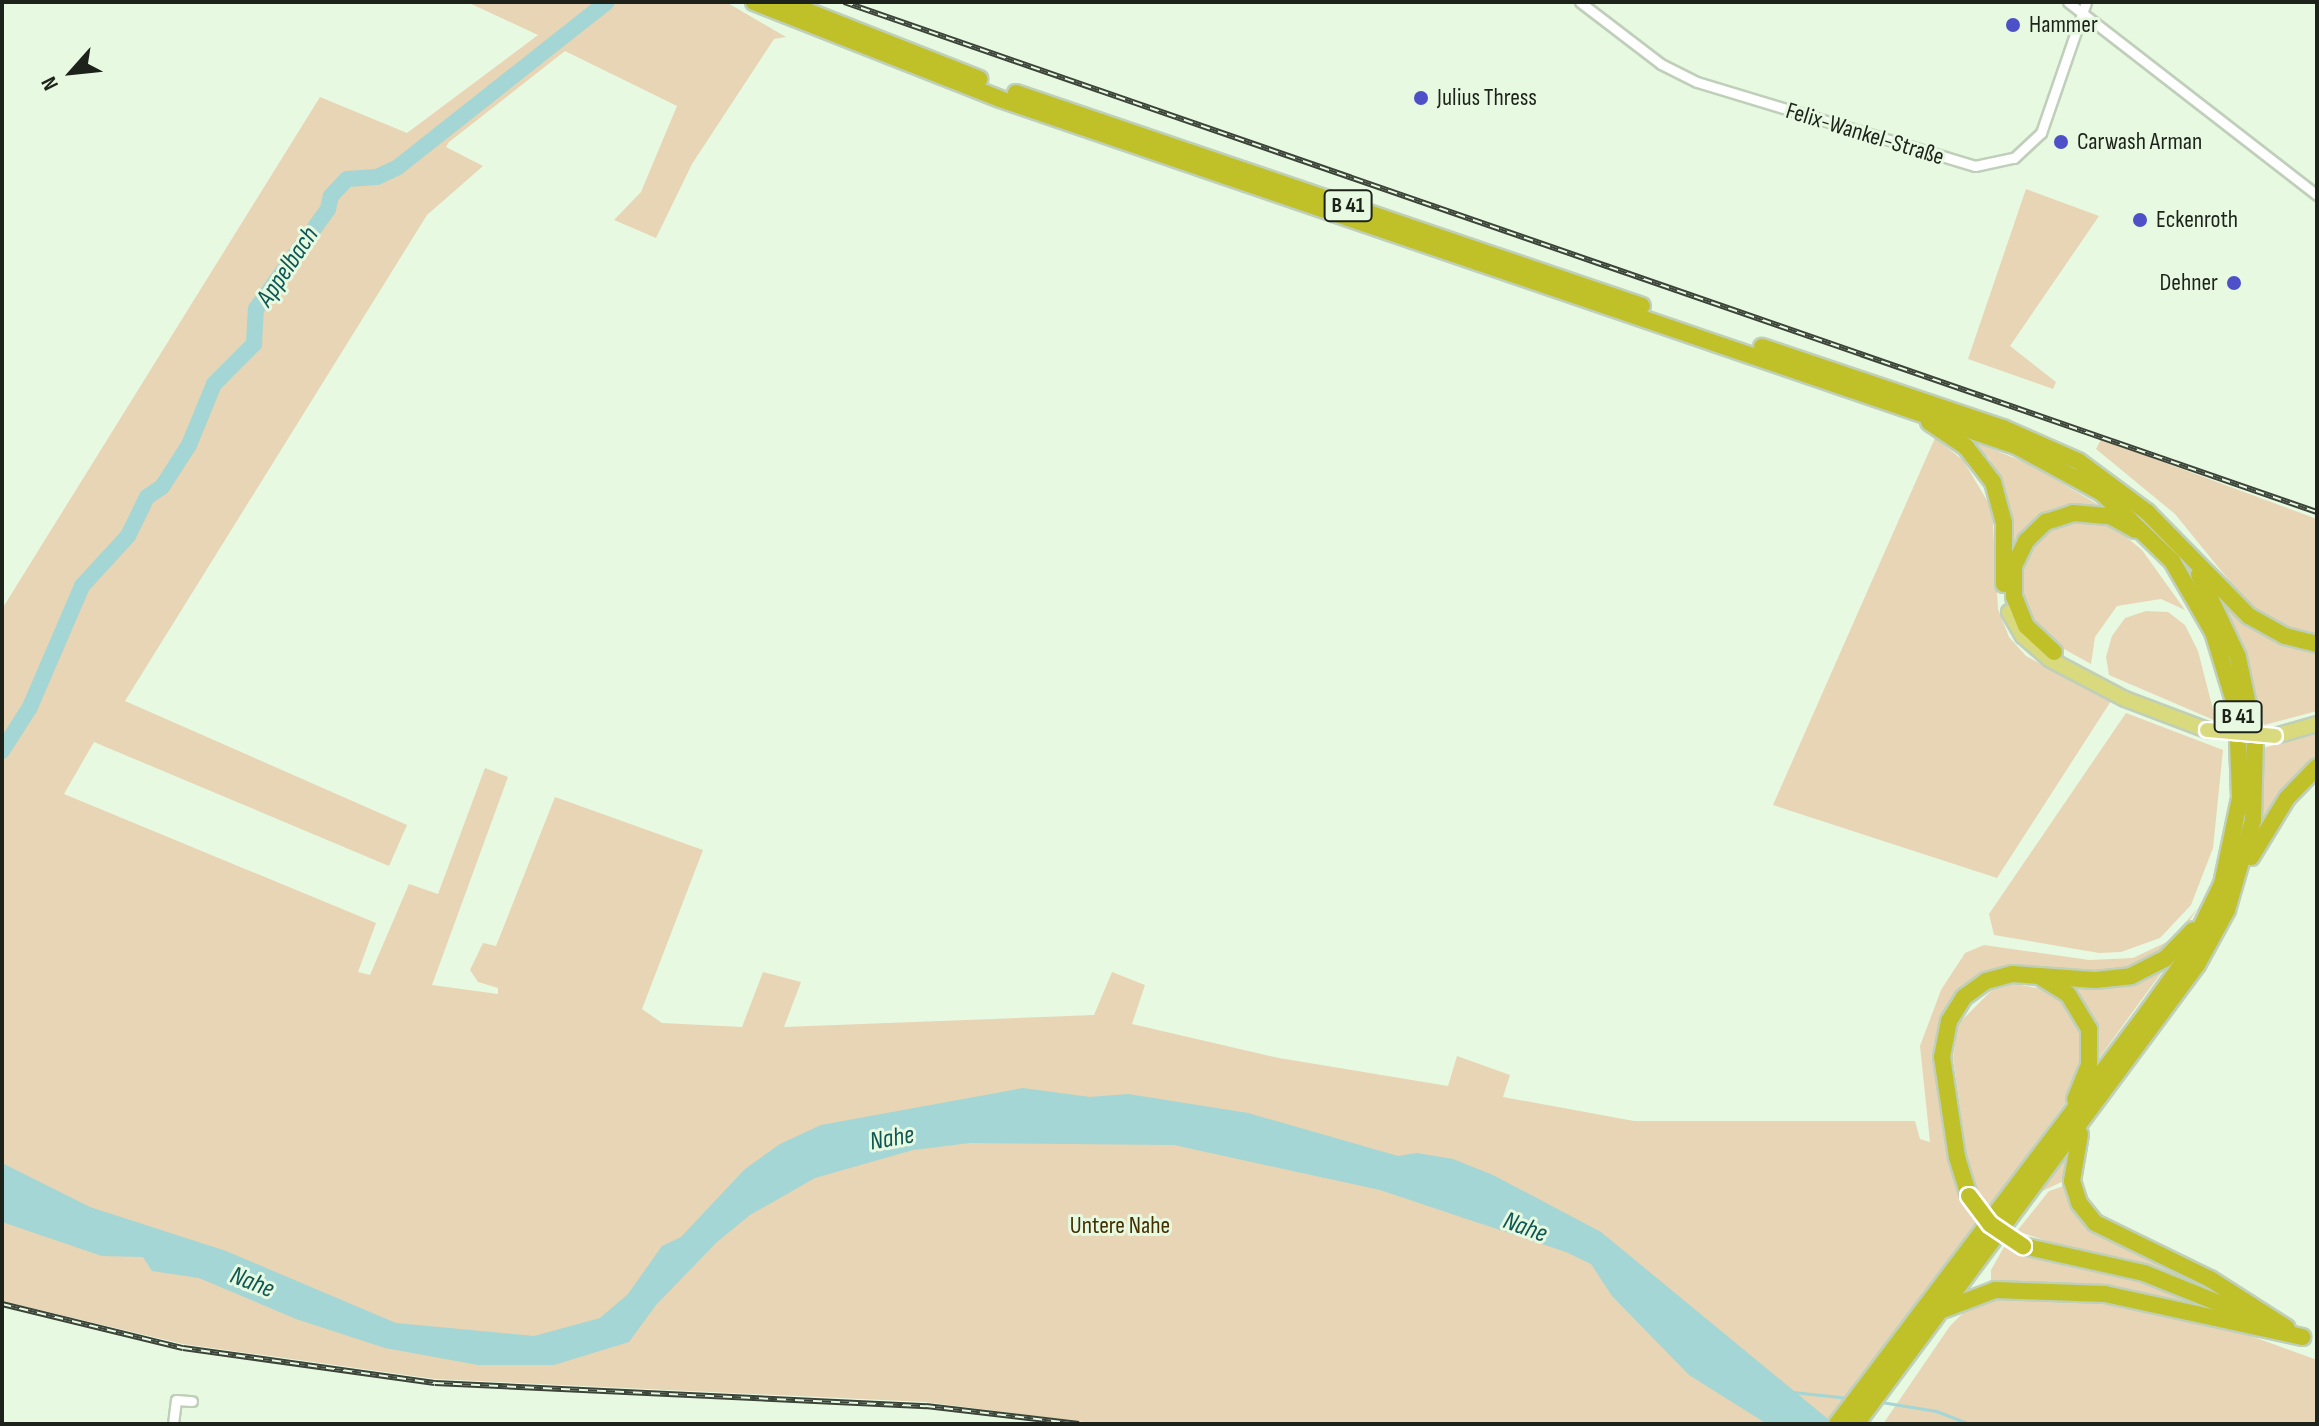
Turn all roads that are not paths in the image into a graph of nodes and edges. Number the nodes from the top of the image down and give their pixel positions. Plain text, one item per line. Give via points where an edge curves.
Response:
1 (754, 2) edge
2 (784, 2) edge
3 (1580, 2) edge
4 (2068, 2) edge
5 (2086, 2) edge
6 (2082, 13) junction
7 (2317, 195) edge
8 (1911, 411) junction
9 (2159, 545) junction
10 (2177, 545) junction
11 (2009, 612) joint
12 (2317, 644) edge
13 (2054, 652) joint
14 (2180, 721) junction
15 (2317, 724) edge
16 (2317, 767) edge
17 (2239, 879) junction
18 (2214, 904) junction
19 (2021, 974) junction
20 (2086, 1118) junction
21 (2064, 1126) junction
22 (1937, 1314) junction
23 (2310, 1340) edge
24 (1907, 1342) junction
25 (192, 1401) dead end
26 (173, 1424) edge
27 (1837, 1424) edge
28 (1856, 1424) edge

1 - 8 highway, B 41 via 1000,99
2 - 10 highway, B 41 via 1003,88 2032,439 2112,483
3 - 6 street, Felix-Wankel-Straße via 1661,64 1697,82 1975,166 2014,158 2041,133
4 - 6 street
5 - 6 street, Felix-Wankel-Straße
6 - 7 street
8 - 9 highway, B 41 via 2052,462 2102,493
8 - 11 highway, B 41 via 1966,447 1993,482 2003,512
9 - 13 highway, B 41 via 2122,522 2092,513 2054,518 2031,534 2014,566 2014,597 2026,626
9 - 18 highway, B 41 via 2213,632 2237,711 2242,766 2238,820
10 - 12 highway, B 41 via 2249,616 2285,636
10 - 17 highway, B 41 via 2222,617 2249,697 2256,779
11 - 14 main road, B 41 via 2023,636 2049,659
13 - 14 main road, B 41
14 - 15 main road, B 41, bridge via 2207,730 2275,736
16 - 17 highway via 2274,816
17 - 20 highway, B 41 via 2197,965
18 - 19 highway via 2175,951 2142,972 2107,980
18 - 21 highway, B 41 via 2185,960
19 - 21 highway via 2041,978 2068,994 2089,1029 2089,1065
19 - 23 highway, bridge via 1994,978 1970,991 1946,1030 1943,1066 1957,1157 1969,1196 1990,1224 2023,1246 2144,1273
20 - 22 highway, B 41
20 - 23 highway, B 41 via 2071,1172 2076,1196 2089,1217 2210,1279
21 - 24 highway, B 41
22 - 23 highway, B 41 via 1989,1291 2105,1294
22 - 24 highway, B 41
24 - 27 highway, B 41
24 - 28 highway, B 41
25 - 26 street via 176,1400

